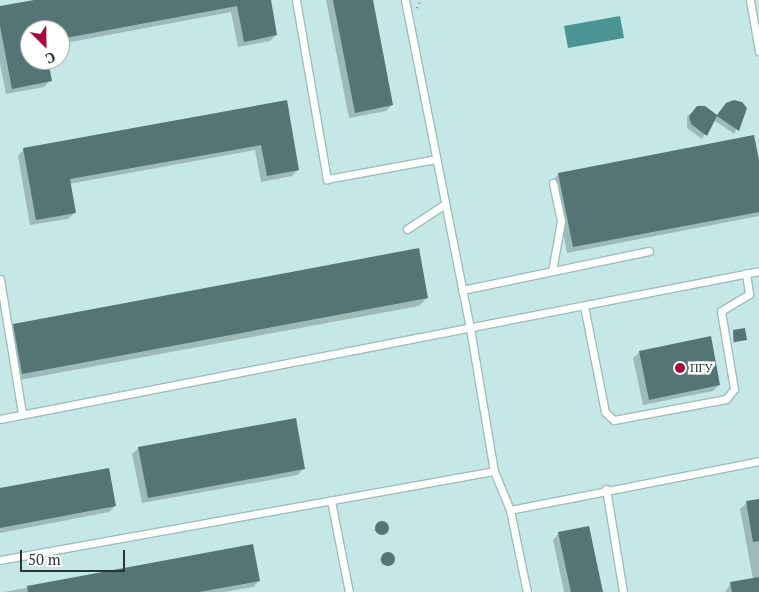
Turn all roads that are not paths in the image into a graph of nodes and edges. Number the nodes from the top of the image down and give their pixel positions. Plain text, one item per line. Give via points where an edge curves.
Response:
1 (296, 0) edge
2 (405, 0) edge
3 (750, 0) edge
4 (759, 51) edge
5 (436, 159) junction
6 (552, 183) dead end
7 (445, 204) junction
8 (407, 229) dead end
9 (649, 251) dead end
10 (552, 271) junction
11 (759, 271) edge
12 (746, 273) junction
13 (0, 279) edge
14 (462, 290) junction
15 (584, 306) junction
16 (470, 328) junction
17 (22, 414) junction
18 (0, 419) edge
19 (759, 461) edge
20 (494, 471) junction
21 (606, 489) junction
22 (331, 501) junction
23 (510, 510) junction
24 (0, 560) edge
25 (349, 592) edge
26 (527, 592) edge
27 (624, 592) edge

1 - 5 lane via 328,179
2 - 5 lane
3 - 4 lane
5 - 7 lane
6 - 10 lane via 561,220
7 - 8 lane
7 - 14 lane
9 - 10 lane
10 - 14 lane
11 - 12 lane
12 - 15 lane
12 - 15 lane via 748,294 721,311 734,389 726,400 614,420 606,412
13 - 17 lane
14 - 16 lane
15 - 16 lane
16 - 17 lane
16 - 20 lane
17 - 18 lane
19 - 21 lane
20 - 22 lane
20 - 23 lane
21 - 23 lane
21 - 27 lane
22 - 24 lane
22 - 25 lane
23 - 26 lane

